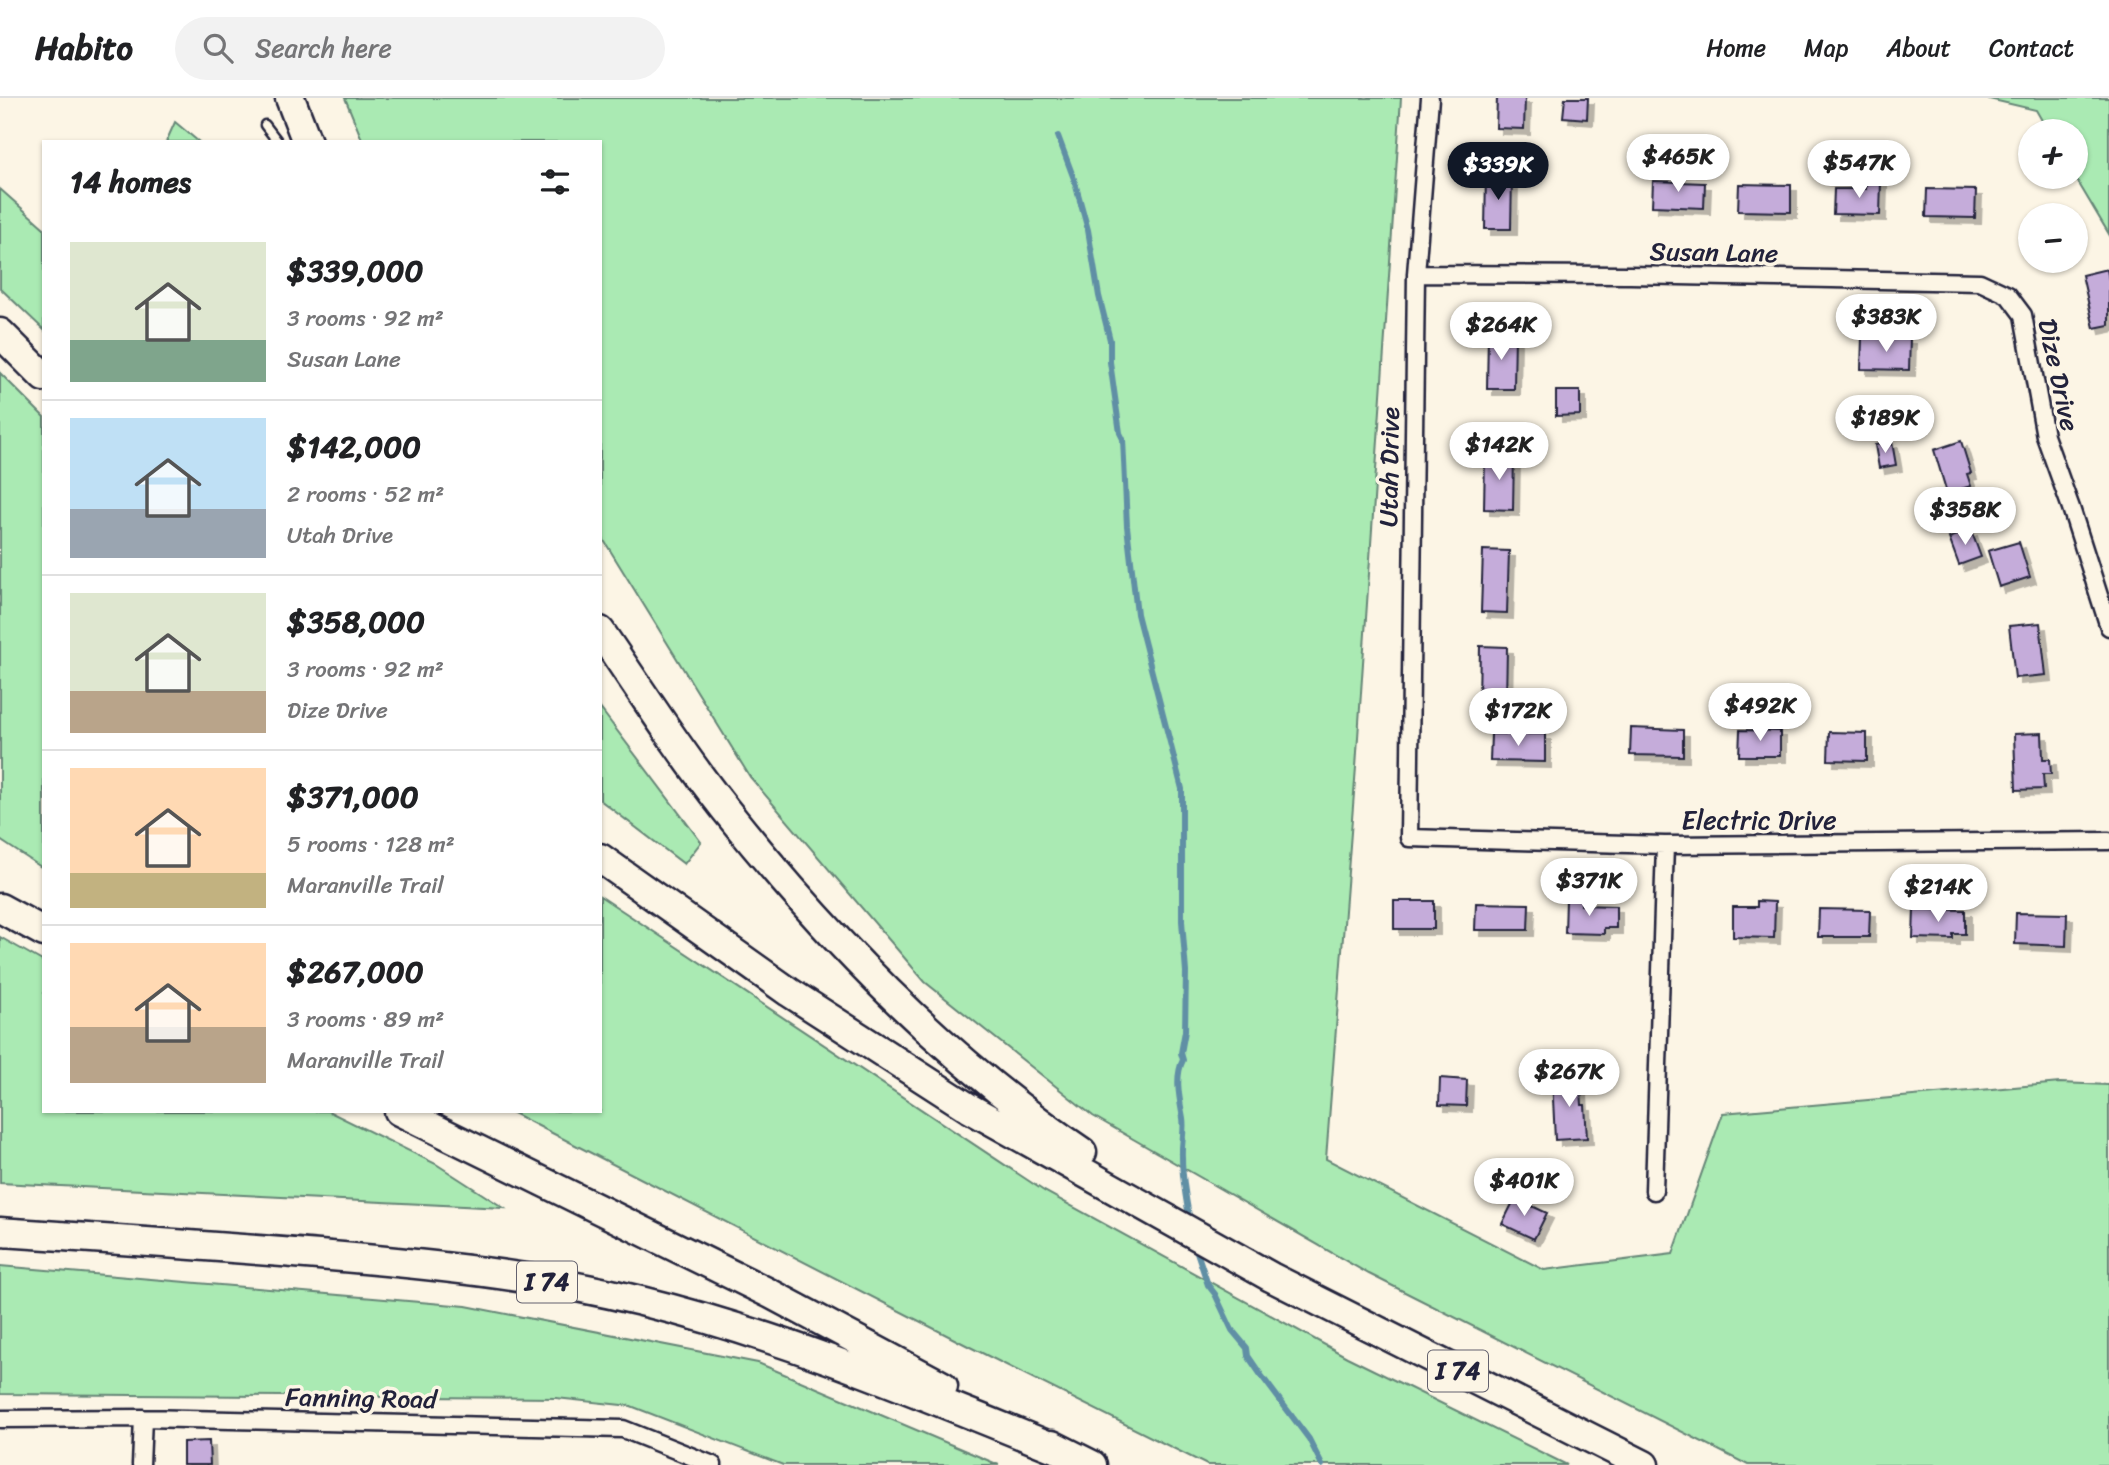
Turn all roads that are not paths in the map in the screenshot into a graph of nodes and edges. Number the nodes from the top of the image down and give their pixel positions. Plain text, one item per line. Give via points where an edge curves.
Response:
1 (290, 98) edge
2 (1430, 98) edge
3 (265, 125) dead end
4 (276, 140) edge
5 (306, 140) edge
6 (1416, 274) junction
7 (2008, 295) joint
8 (0, 333) edge
9 (42, 375) edge
10 (2109, 627) edge
11 (602, 634) edge
12 (1409, 838) joint
13 (2109, 841) edge
14 (1665, 845) junction
15 (602, 859) edge
16 (0, 908) edge
17 (42, 931) edge
18 (402, 1113) edge
19 (1654, 1191) dead end
20 (0, 1232) edge
21 (1271, 1277) junction
22 (143, 1418) junction
23 (0, 1419) edge
24 (1067, 1453) junction
25 (141, 1465) edge
26 (713, 1465) edge
27 (1092, 1465) edge
28 (1644, 1465) edge

1 - 5 highway
2 - 6 street, Utah Drive
3 - 4 lane
6 - 7 street, Susan Lane via 1980,282
6 - 12 street, Utah Drive
7 - 10 street, Dize Drive via 2023,315 2045,436
8 - 9 highway
11 - 21 highway via 724,809 789,886 936,1037 1056,1135
12 - 14 street, Electric Drive
13 - 14 street, Electric Drive
14 - 19 street
15 - 21 highway, I 74 via 789,992 969,1108
16 - 17 highway
18 - 24 highway via 771,1294
20 - 24 highway, I 74 via 415,1263 640,1300 835,1360
21 - 28 highway, I 74
22 - 23 street, Fanning Road
22 - 25 street
22 - 26 street, Fanning Road via 623,1429
24 - 27 highway, I 74

